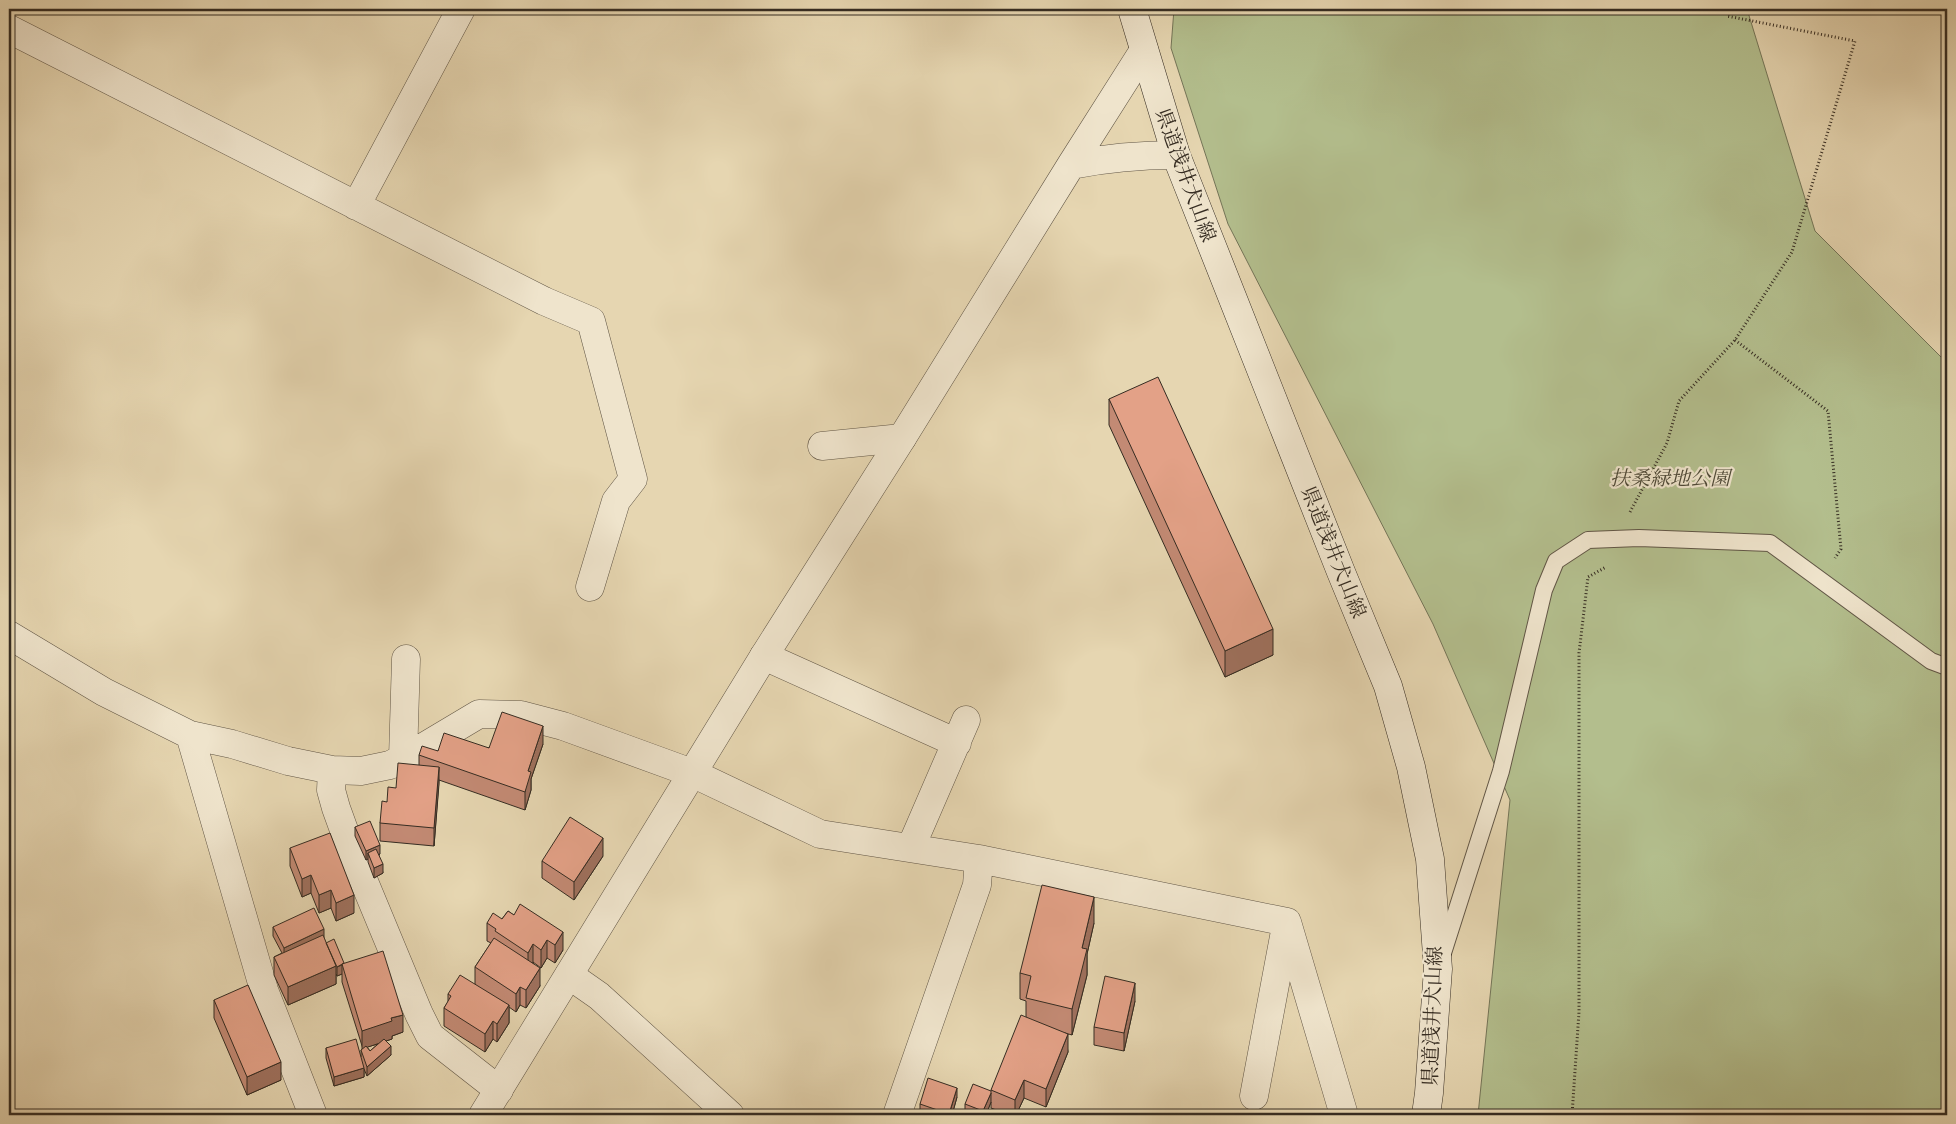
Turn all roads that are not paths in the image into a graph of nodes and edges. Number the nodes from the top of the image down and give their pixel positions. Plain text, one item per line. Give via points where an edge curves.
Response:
1 (461, 9) edge
2 (1132, 9) edge
3 (9, 30) edge
4 (1144, 50) junction
5 (1176, 155) junction
6 (1071, 165) junction
7 (356, 206) junction
8 (902, 438) junction
9 (822, 446) dead end
10 (590, 587) dead end
11 (9, 635) edge
12 (764, 656) junction
13 (406, 659) dead end
14 (1947, 667) edge
15 (190, 735) junction
16 (403, 758) junction
17 (332, 770) junction
18 (692, 773) junction
19 (911, 847) junction
20 (980, 859) junction
21 (1287, 922) junction
22 (1438, 969) junction
23 (569, 975) junction
24 (499, 1090) junction
25 (1254, 1096) dead end
26 (313, 1115) edge
27 (483, 1115) edge
28 (730, 1115) edge
29 (897, 1115) edge
30 (1344, 1115) edge
31 (1426, 1115) edge

1 - 7 street
2 - 4 street, 県道浅井犬山線
3 - 7 street
4 - 5 street, 県道浅井犬山線
4 - 6 street
5 - 6 street via 1111,157
5 - 22 street, 県道浅井犬山線 via 1388,686 1430,859
6 - 8 street
7 - 10 street via 591,321 632,479 616,501
8 - 9 street
8 - 12 street
11 - 15 street via 104,692
12 - 18 street
12 - 19 street via 962,731
13 - 16 street
14 - 22 lane via 1931,661 1770,543 1639,538 1588,540 1556,561 1544,590 1501,771
15 - 17 street
15 - 26 street via 264,990
16 - 17 street via 390,765 360,771
16 - 18 street via 479,714 521,715 563,726
17 - 24 street via 336,808 353,855 430,1036
18 - 19 street via 820,834
18 - 23 street
19 - 20 street
20 - 21 street
20 - 29 street via 976,885
21 - 25 street
21 - 30 street
22 - 31 street, 県道浅井犬山線
23 - 24 street
23 - 28 street via 599,996
24 - 27 street

